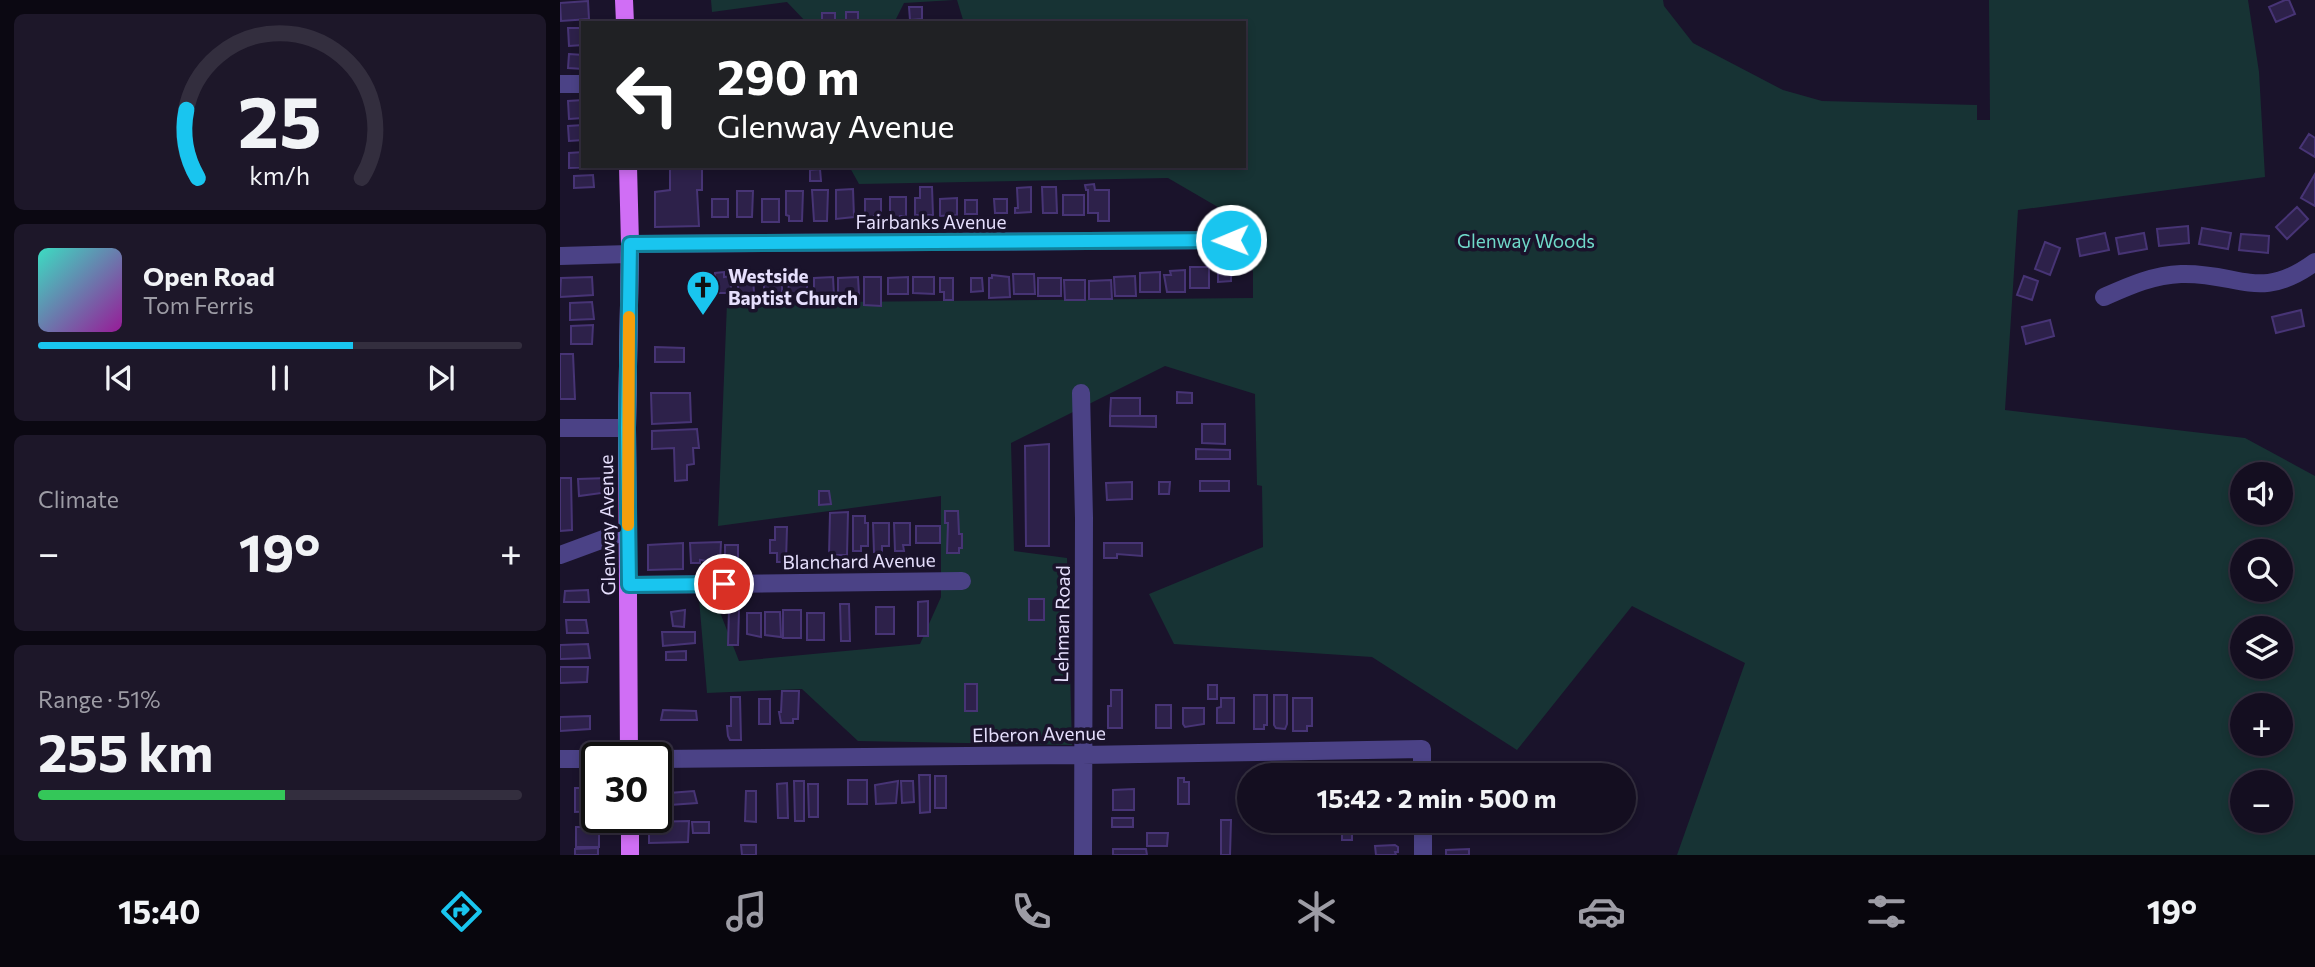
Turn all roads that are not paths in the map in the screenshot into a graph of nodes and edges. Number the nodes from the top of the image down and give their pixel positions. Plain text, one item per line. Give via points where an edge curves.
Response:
1 (624, 0) edge
2 (625, 21) edge
3 (560, 84) edge
4 (581, 84) edge
5 (628, 168) edge
6 (1231, 240) dead end
7 (630, 249) junction
8 (560, 256) edge
9 (2315, 262) edge
10 (2104, 297) dead end
11 (1081, 393) dead end
12 (560, 428) edge
13 (627, 428) junction
14 (628, 530) junction
15 (560, 555) edge
16 (962, 581) dead end
17 (629, 585) junction
18 (629, 742) edge
19 (1082, 755) junction
20 (672, 758) edge
21 (560, 759) edge
22 (581, 759) edge
23 (1422, 763) edge
24 (630, 833) edge
25 (1423, 833) edge
26 (630, 855) edge
27 (1083, 855) edge
28 (1423, 855) edge

1 - 2 main road
3 - 4 street
5 - 7 main road, Glenway Avenue
6 - 7 street, Fairbanks Avenue
7 - 8 street, Fairbanks Avenue
7 - 13 main road, Glenway Avenue
9 - 10 street via 2273,284 2175,274 2144,280
11 - 19 street, Lehman Road
12 - 13 street
13 - 14 main road, Glenway Avenue
14 - 15 street
14 - 17 main road, Glenway Avenue
16 - 17 street, Blanchard Avenue
17 - 18 main road, Glenway Avenue
19 - 20 street, Elberon Avenue
19 - 23 street, Elberon Avenue via 1422,749
19 - 27 street, Lehman Road
21 - 22 street
24 - 26 main road
25 - 28 street

